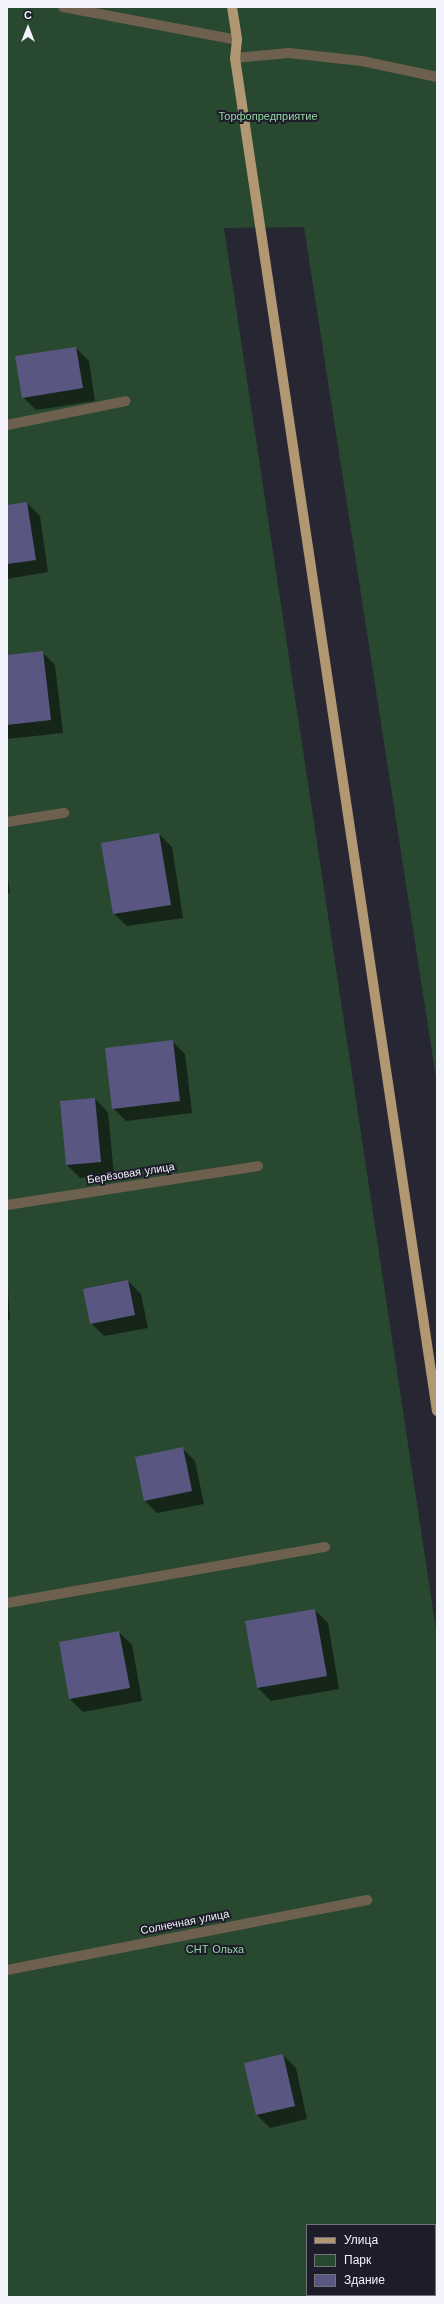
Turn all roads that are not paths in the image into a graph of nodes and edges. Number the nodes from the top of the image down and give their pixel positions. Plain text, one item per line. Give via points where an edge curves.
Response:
1 (64, 7) edge
2 (232, 7) edge
3 (237, 40) junction
4 (235, 58) junction
5 (437, 77) edge
6 (126, 401) dead end
7 (7, 425) edge
8 (64, 812) dead end
9 (7, 822) edge
10 (258, 1166) dead end
11 (7, 1205) edge
12 (437, 1411) edge
13 (325, 1547) dead end
14 (7, 1603) edge
15 (368, 1900) dead end
16 (7, 1970) edge

1 - 3 street
2 - 3 main road
3 - 4 main road
4 - 5 street via 289,53 362,62
4 - 12 main road
6 - 7 street
8 - 9 street
10 - 11 street, Берёзовая улица
13 - 14 street
15 - 16 street, Солнечная улица

